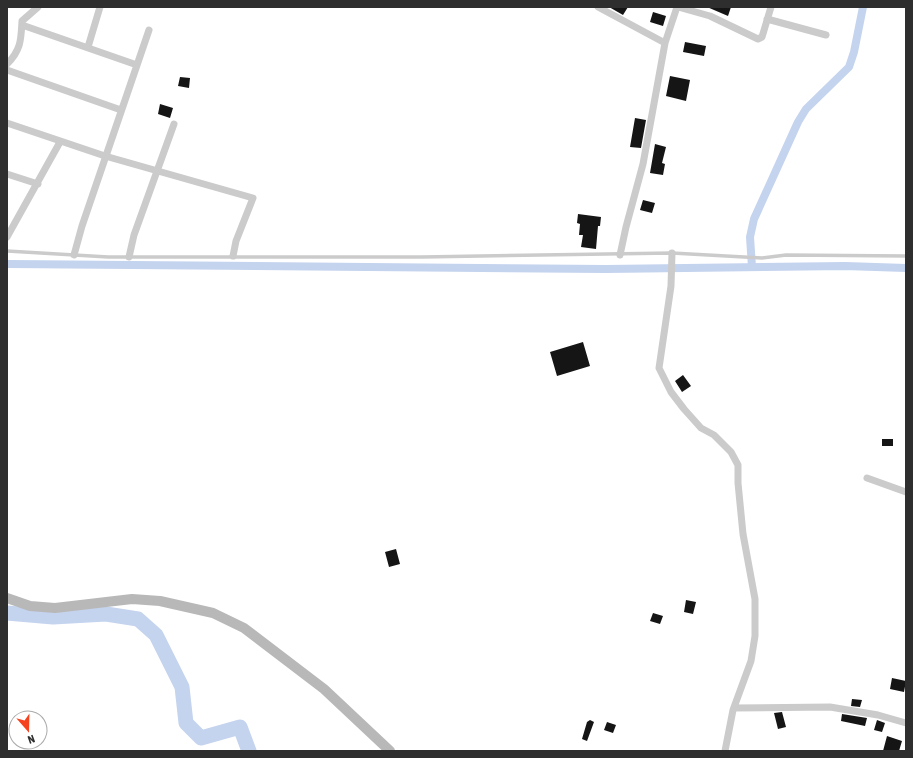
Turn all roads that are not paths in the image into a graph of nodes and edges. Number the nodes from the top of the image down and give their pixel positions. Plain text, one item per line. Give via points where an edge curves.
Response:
1 (38, 7) edge
2 (100, 7) edge
3 (598, 7) edge
4 (678, 7) edge
5 (770, 7) edge
6 (767, 19) junction
7 (22, 25) junction
8 (149, 30) dead end
9 (826, 35) dead end
10 (665, 43) junction
11 (88, 48) junction
12 (7, 64) edge
13 (137, 64) junction
14 (7, 70) edge
15 (121, 110) junction
16 (7, 123) edge
17 (174, 124) dead end
18 (60, 142) junction
19 (105, 156) junction
20 (156, 170) junction
21 (7, 174) edge
22 (38, 184) junction
23 (7, 237) edge
24 (7, 251) edge
25 (74, 255) junction
26 (620, 255) junction
27 (671, 255) junction
28 (233, 256) junction
29 (906, 256) edge
30 (129, 257) junction
31 (867, 478) dead end
32 (906, 492) edge
33 (7, 598) edge
34 (734, 708) junction
35 (906, 723) edge
36 (390, 751) edge
37 (725, 751) edge

1 - 7 street via 22,21
2 - 11 street
3 - 10 street
4 - 6 street via 710,16 754,39 762,37
4 - 10 street
5 - 6 street
6 - 9 street
7 - 11 street
7 - 12 street via 17,54
8 - 13 street
10 - 26 street via 643,164
11 - 13 street
13 - 15 street
14 - 15 street
15 - 19 street
16 - 18 street
17 - 20 street
18 - 19 street
18 - 22 street
19 - 20 street
19 - 25 street
20 - 28 street via 253,198 236,241
20 - 30 street
21 - 22 street
22 - 23 street
24 - 25 lane
25 - 30 lane
26 - 27 lane
26 - 28 lane
27 - 29 lane via 738,258 786,255
27 - 34 street via 670,286 659,368 671,392 684,409 701,428 714,435 738,465 742,527 755,599 755,614 751,661
28 - 30 lane
31 - 32 street
33 - 36 street via 30,606 55,608 126,600 153,601 213,614 244,628 313,680
34 - 35 street via 830,707 878,714
34 - 37 street

